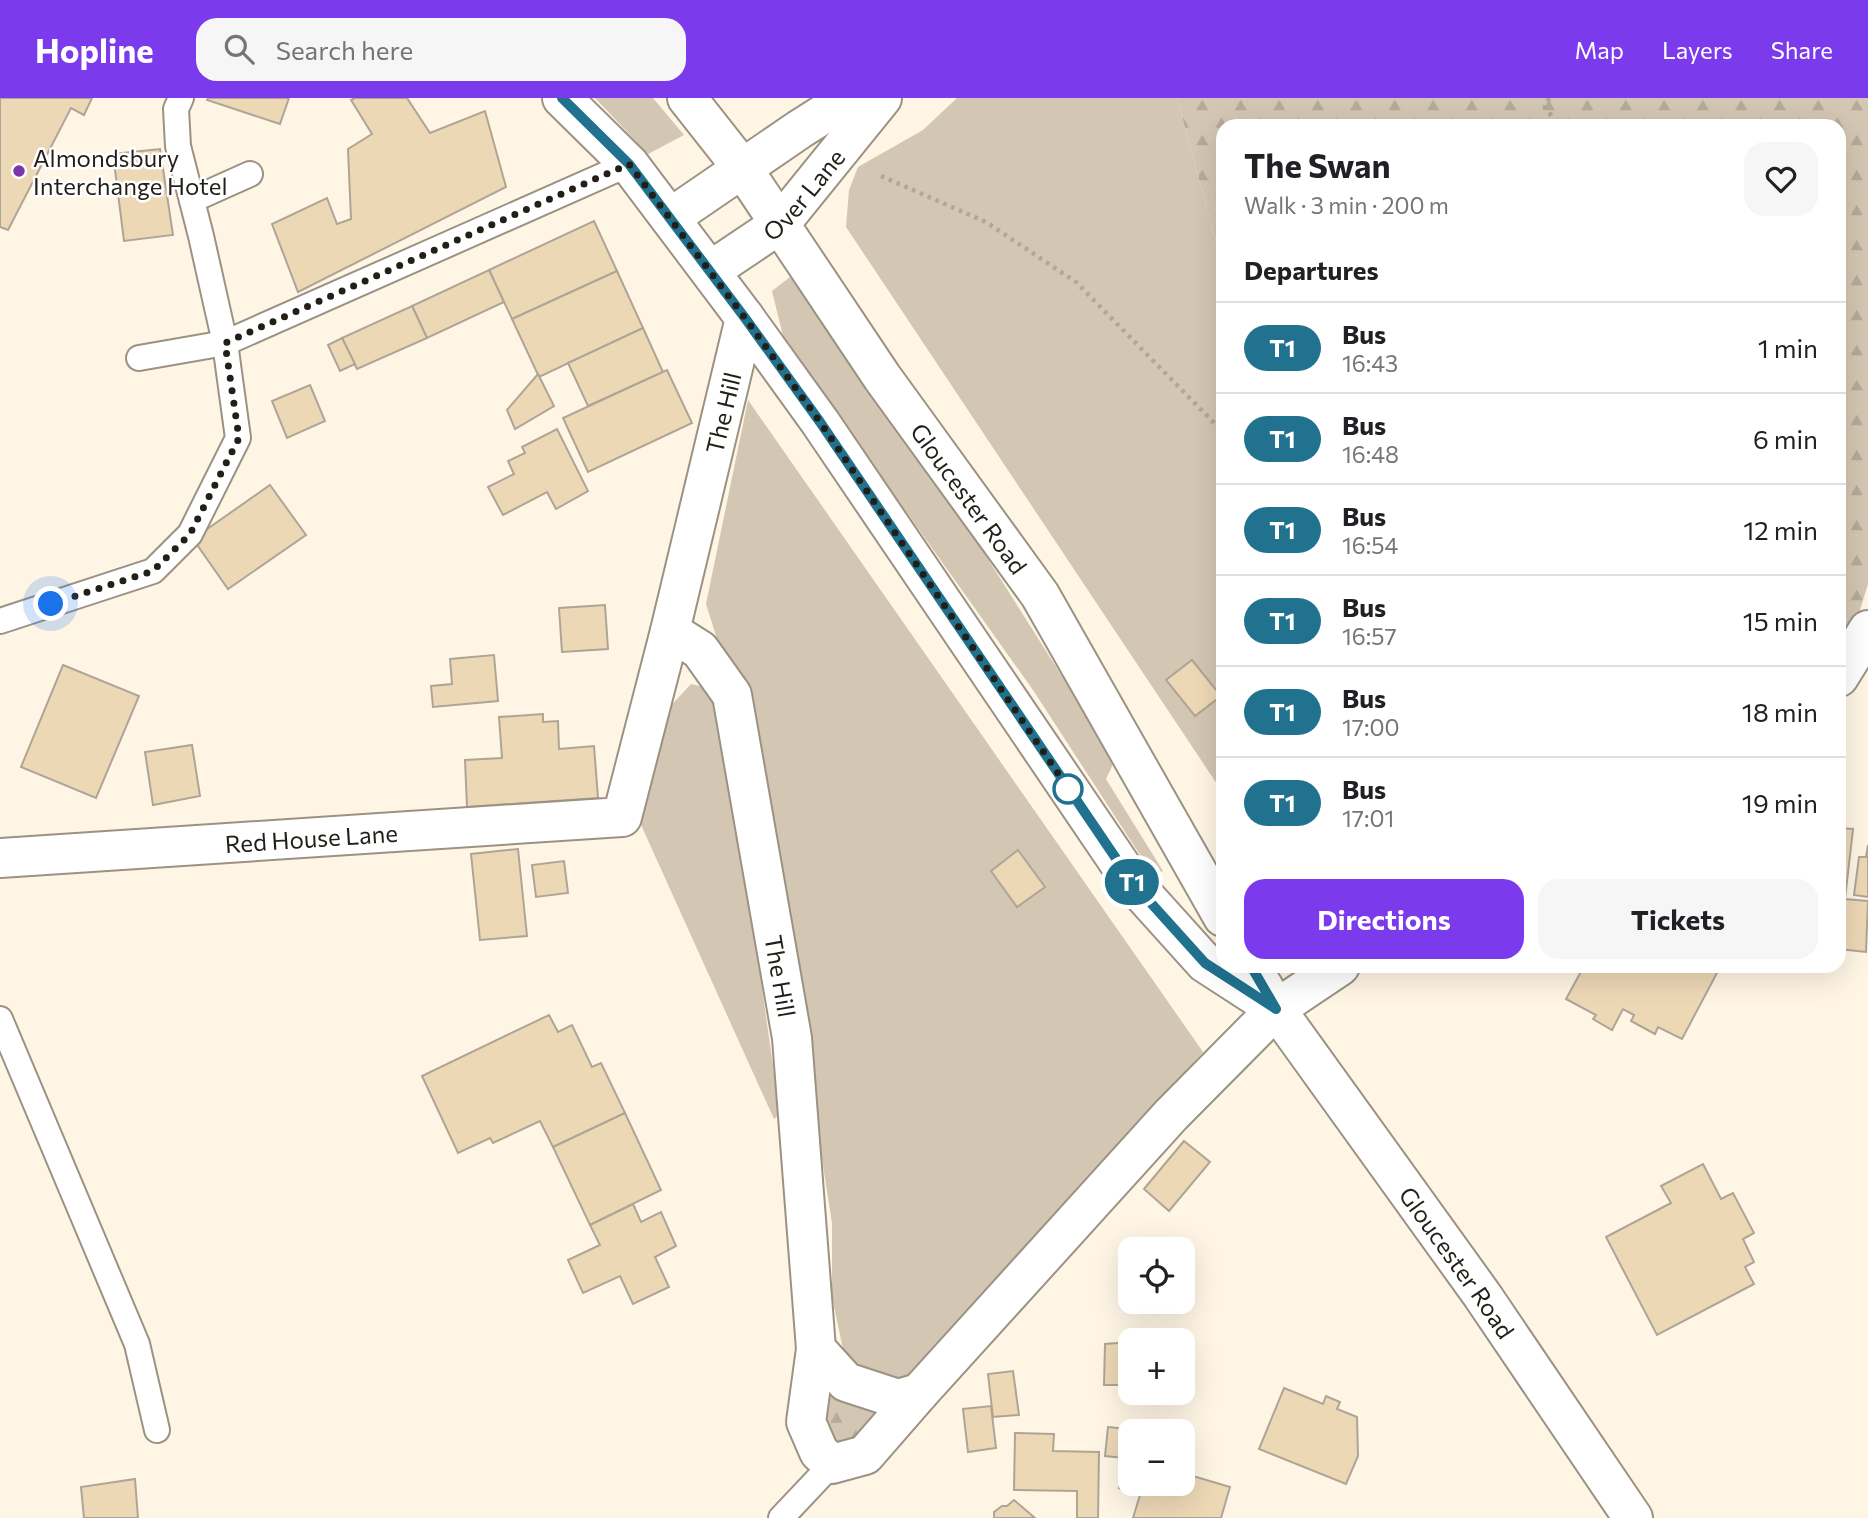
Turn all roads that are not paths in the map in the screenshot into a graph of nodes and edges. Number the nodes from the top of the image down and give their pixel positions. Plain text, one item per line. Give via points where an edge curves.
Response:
1 (181, 98) edge
2 (562, 98) edge
3 (687, 98) edge
4 (849, 98) edge
5 (882, 98) edge
6 (629, 164) junction
7 (743, 169) junction
8 (250, 174) dead end
9 (192, 200) junction
10 (670, 218) junction
11 (780, 224) junction
12 (710, 271) junction
13 (745, 318) junction
14 (225, 343) junction
15 (139, 358) dead end
16 (0, 621) edge
17 (1868, 630) edge
18 (670, 631) junction
19 (1846, 666) edge
20 (622, 817) joint
21 (0, 858) edge
22 (1216, 905) edge
23 (1216, 970) edge
24 (1220, 973) edge
25 (1255, 973) edge
26 (1330, 973) edge
27 (1276, 1009) junction
28 (0, 1019) edge
29 (816, 1349) junction
30 (919, 1393) junction
31 (157, 1430) dead end
32 (832, 1464) junction
33 (781, 1518) edge
34 (1633, 1518) edge

1 - 9 lane via 176,109 178,146
2 - 6 street, Gloucester Road
3 - 7 street, Gloucester Road
4 - 7 street, Over Lane
5 - 11 street, Over Lane
6 - 10 street, Gloucester Road
6 - 14 lane
7 - 10 street, Over Lane
7 - 11 street, Gloucester Road
8 - 9 lane
9 - 14 lane
10 - 12 street, Gloucester Road
11 - 12 street, Over Lane
11 - 22 street, Gloucester Road via 882,377 1040,596
12 - 13 street, Gloucester Road
13 - 18 street, The Hill
13 - 23 street, Gloucester Road via 1132,882
14 - 15 lane
14 - 16 lane via 239,438 190,534 153,571
17 - 19 street
18 - 20 street, The Hill
18 - 29 street, The Hill via 700,650 732,695 792,1038
20 - 21 street, Red House Lane
24 - 27 street, Gloucester Road
25 - 27 street, Gloucester Road
26 - 27 street
27 - 30 street via 1171,1115
27 - 34 street, Gloucester Road via 1482,1295
28 - 31 lane via 137,1344
29 - 30 street via 846,1382 898,1399
29 - 32 street, The Hill via 806,1422 819,1452
30 - 32 street via 865,1455
32 - 33 lane

